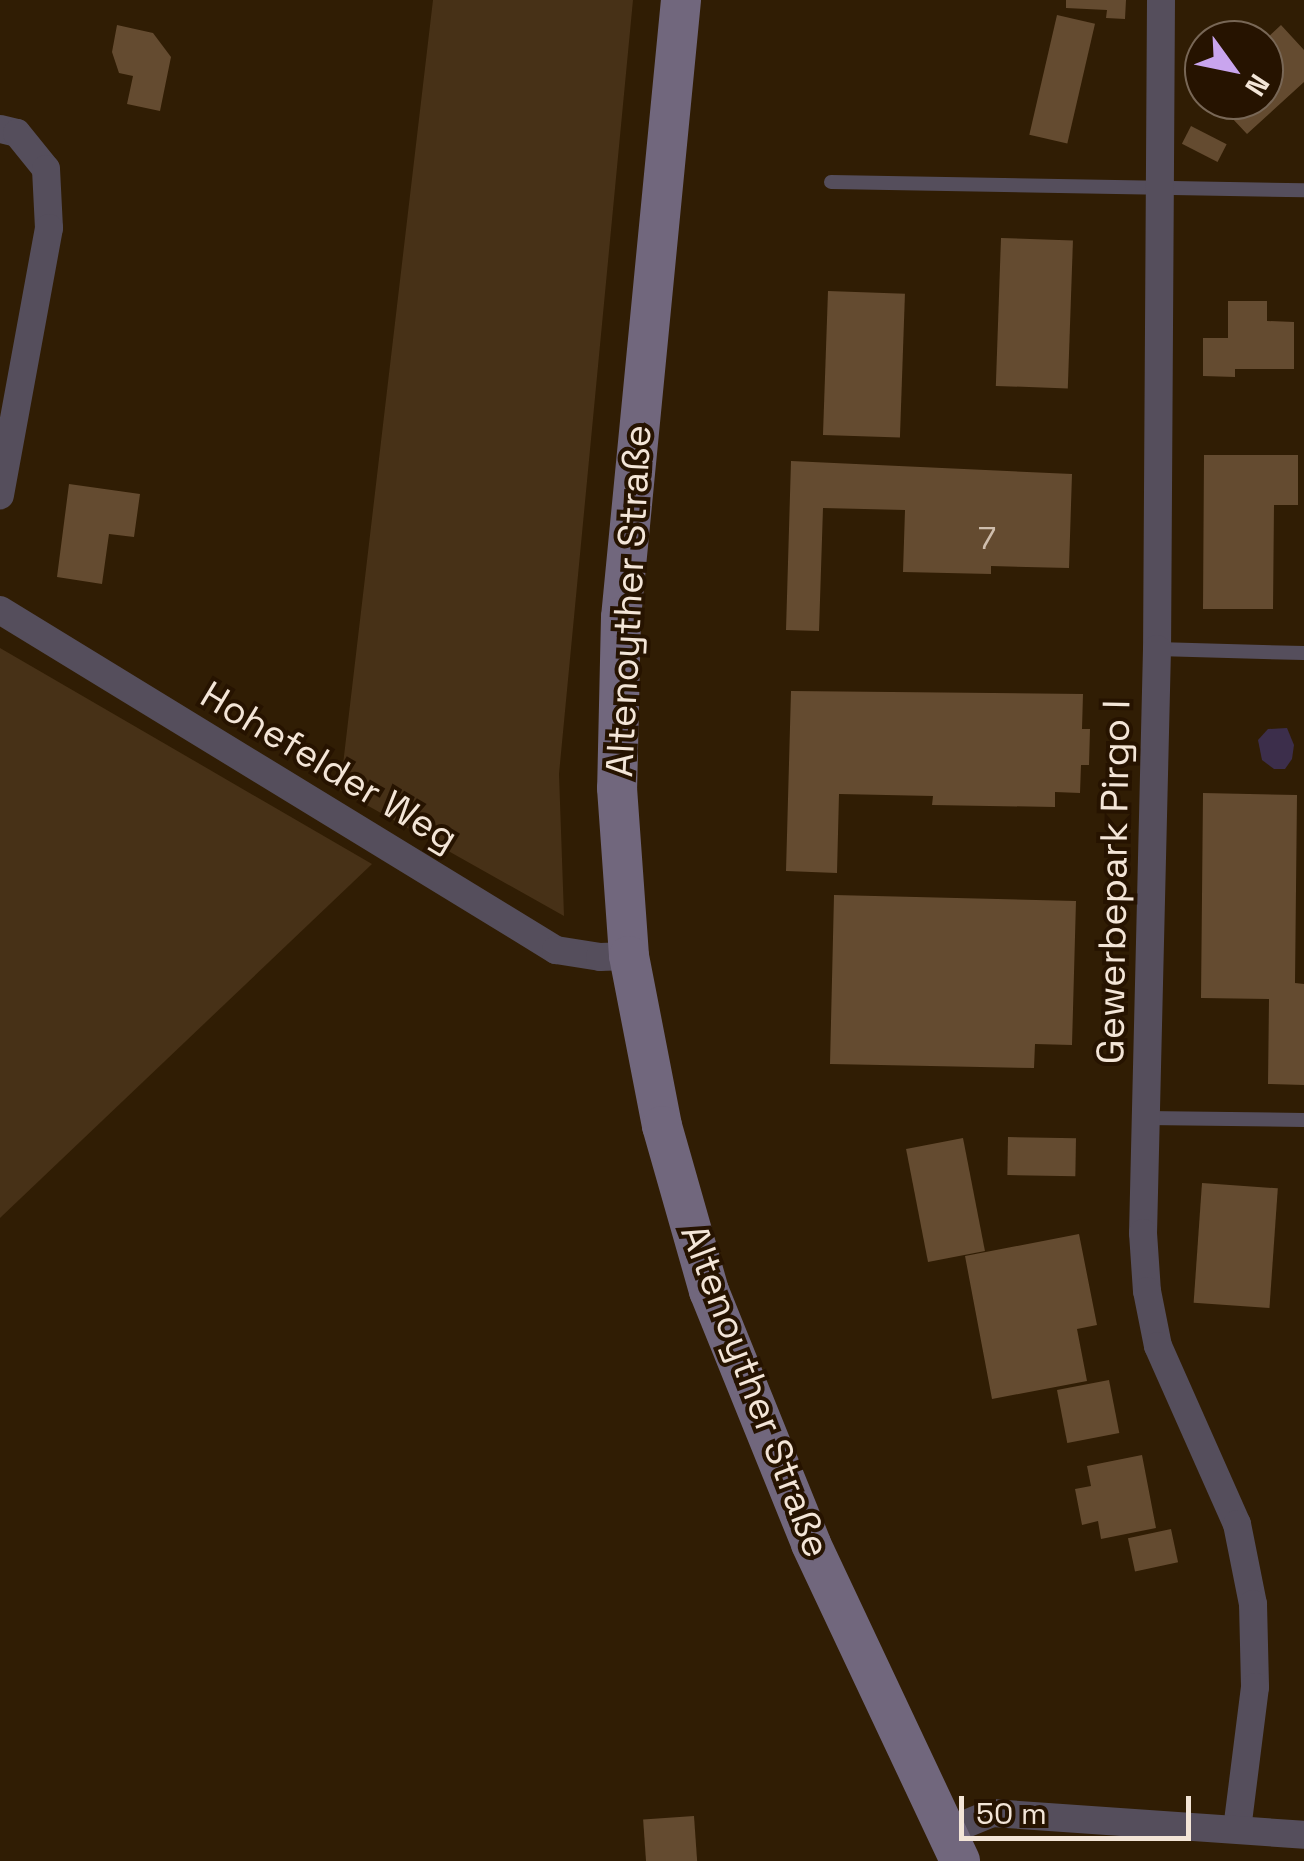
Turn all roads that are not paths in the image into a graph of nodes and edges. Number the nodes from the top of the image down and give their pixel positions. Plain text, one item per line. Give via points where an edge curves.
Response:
1 (680, 0) edge
2 (1161, 0) edge
3 (0, 129) edge
4 (831, 182) dead end
5 (1158, 188) junction
6 (1304, 190) edge
7 (0, 496) edge
8 (0, 610) edge
9 (1157, 648) junction
10 (1304, 653) edge
11 (630, 956) junction
12 (1146, 1118) junction
13 (1304, 1120) edge
14 (1237, 1828) junction
15 (1304, 1835) edge
16 (953, 1847) edge

1 - 11 main road, Altenoyther Straße via 621,617 618,788
2 - 5 street, Gewerbepark Pirgo I
3 - 7 street via 17,133 46,169 49,228
4 - 5 lane
5 - 6 lane
5 - 9 street, Gewerbepark Pirgo I
8 - 11 street, Hohefelder Weg via 556,950
9 - 10 lane, Gewerbepark Pirgo I
9 - 12 street, Gewerbepark Pirgo I
11 - 16 main road, Altenoyther Straße via 662,1126 709,1290 811,1544
12 - 13 lane, Gewerbepark Pirgo I
12 - 14 street, Gewerbepark Pirgo I via 1142,1234 1158,1346 1237,1524 1253,1604 1255,1688
14 - 15 street
14 - 16 street via 992,1813

